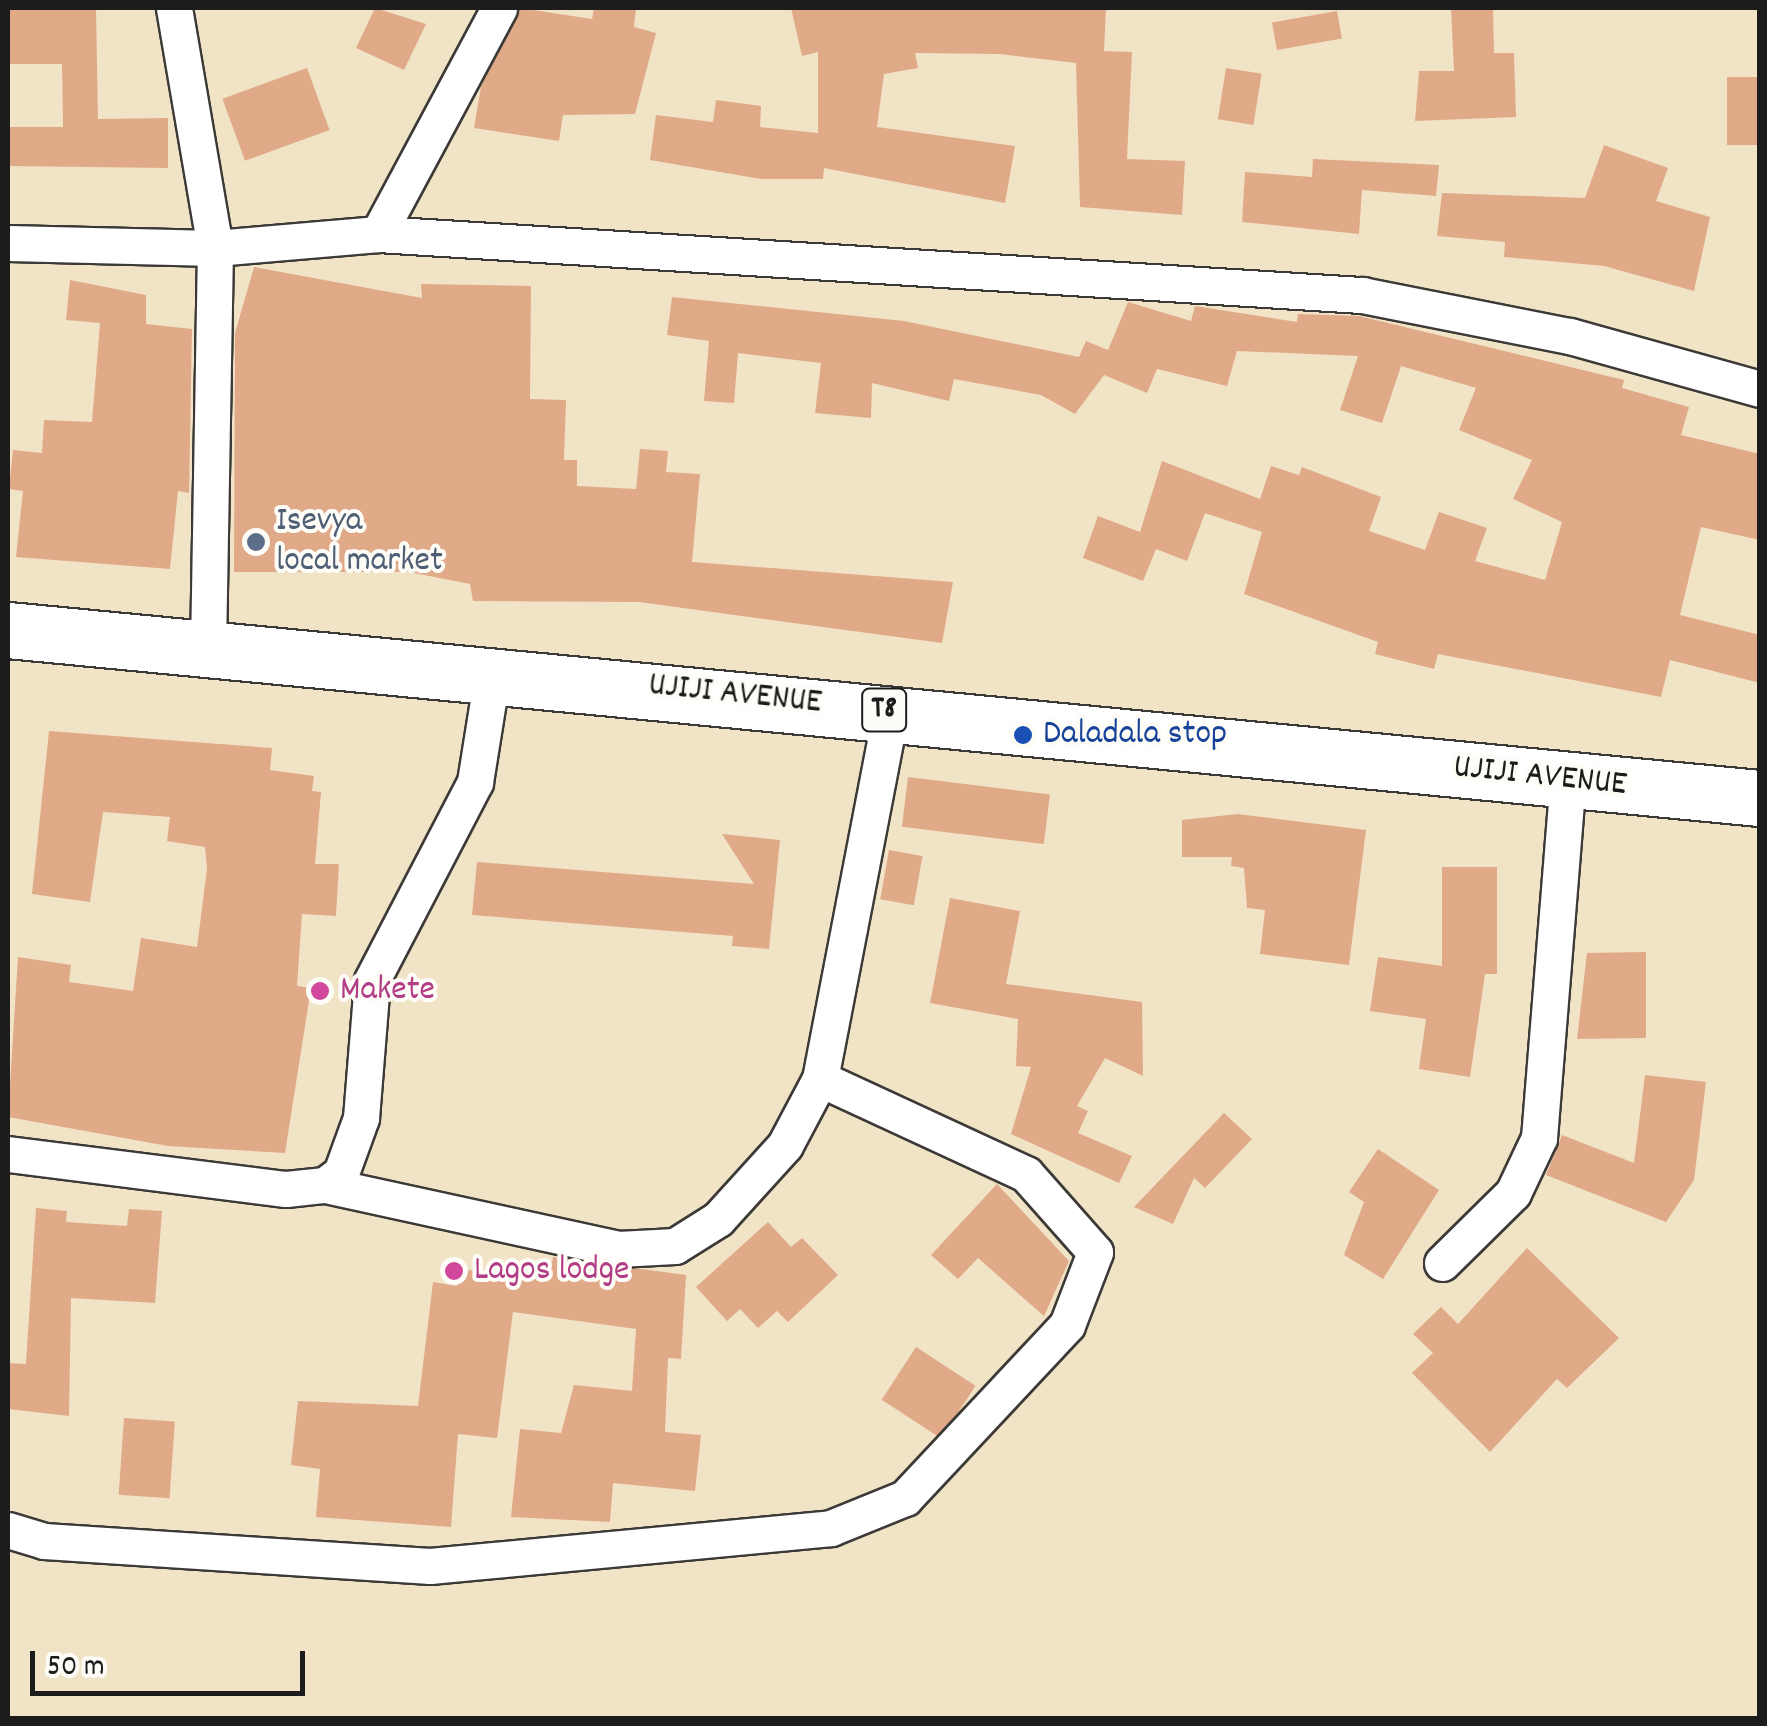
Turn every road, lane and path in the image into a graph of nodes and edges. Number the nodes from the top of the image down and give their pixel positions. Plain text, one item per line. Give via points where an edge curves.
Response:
1 (174, 8) edge
2 (499, 8) edge
3 (378, 234) junction
4 (8, 243) edge
5 (215, 248) junction
6 (1760, 389) edge
7 (8, 630) edge
8 (8, 638) edge
9 (208, 646) junction
10 (493, 670) junction
11 (892, 711) junction
12 (1568, 780) junction
13 (1760, 798) edge
14 (820, 1079) junction
15 (8, 1154) edge
16 (325, 1185) junction
17 (1442, 1263) dead end
18 (8, 1530) edge

1 - 5 street
2 - 3 street
3 - 5 street
3 - 6 street via 1362,295 1570,336
4 - 5 street
5 - 9 street
7 - 8 street
7 - 9 highway, UJIJI AVENUE / T8
9 - 10 highway, UJIJI AVENUE / T8
10 - 11 highway, UJIJI AVENUE / T8
10 - 16 street via 476,782 372,980 361,1118 350,1157
11 - 12 highway, UJIJI AVENUE / T8
11 - 14 street
12 - 13 highway, UJIJI AVENUE / T8
12 - 17 street via 1539,1138 1513,1194
14 - 16 street via 785,1145 718,1219 675,1246 618,1249 479,1225
14 - 18 street via 1026,1174 1096,1252 1067,1325 905,1498 831,1528 430,1566 44,1541
15 - 16 street via 220,1185

